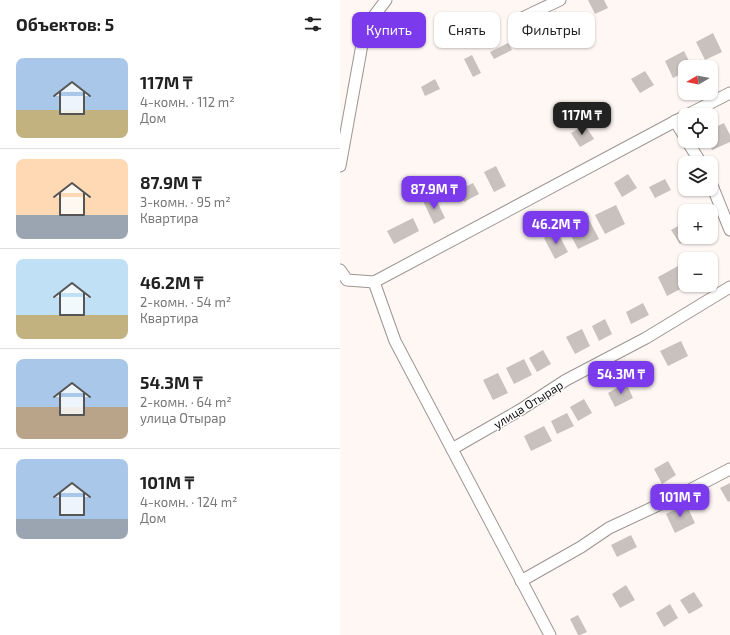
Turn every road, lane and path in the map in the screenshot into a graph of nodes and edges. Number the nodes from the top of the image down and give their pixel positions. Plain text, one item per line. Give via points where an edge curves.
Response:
1 (386, 0) edge
2 (560, 0) edge
3 (535, 12) edge
4 (730, 93) edge
5 (700, 108) edge
6 (678, 119) edge
7 (340, 166) edge
8 (716, 196) edge
9 (730, 230) edge
10 (340, 270) edge
11 (374, 282) junction
12 (730, 287) edge
13 (452, 449) junction
14 (730, 469) edge
15 (521, 581) junction
16 (550, 635) edge

1 - 7 street via 365,28
2 - 3 street
4 - 5 street
6 - 11 street
8 - 9 street
10 - 11 street via 347,280
11 - 13 street via 395,341
12 - 13 street, улица Отырар via 646,338 566,380
13 - 15 street
14 - 15 street via 684,494 609,528
15 - 16 street

